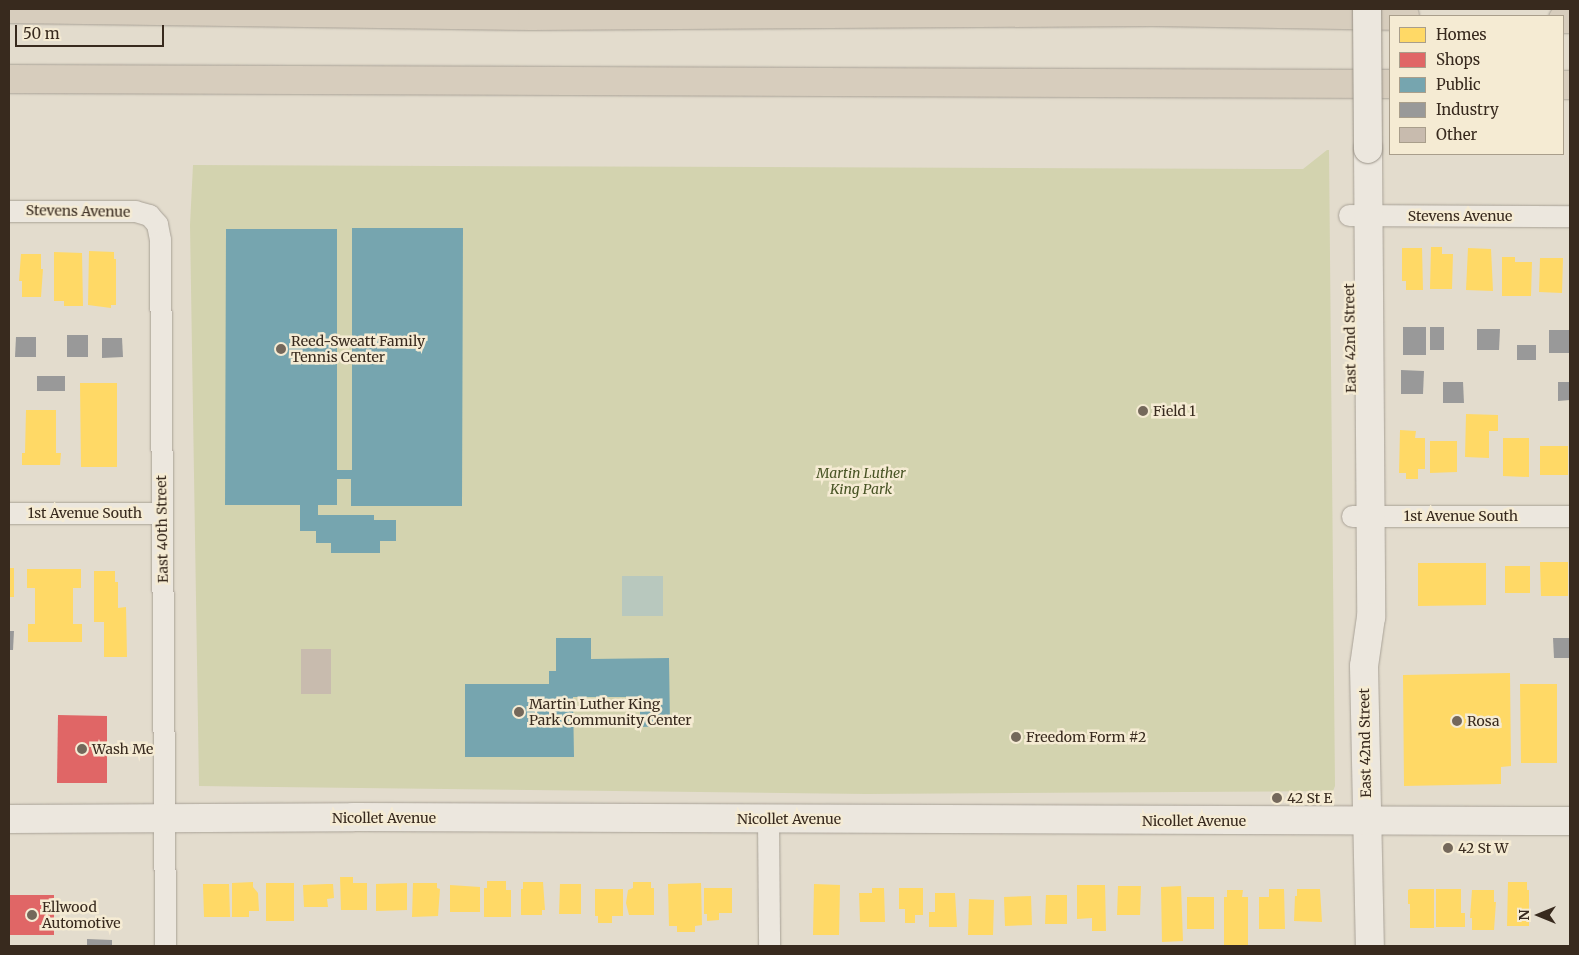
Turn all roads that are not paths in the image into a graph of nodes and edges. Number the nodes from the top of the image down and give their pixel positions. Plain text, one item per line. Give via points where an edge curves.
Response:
1 (9, 9) edge
2 (1349, 9) edge
3 (1367, 9) edge
4 (1389, 16) edge
5 (9, 79) edge
6 (1389, 84) edge
7 (1358, 149) junction
8 (9, 211) edge
9 (1358, 215) junction
10 (1570, 216) edge
11 (160, 240) joint
12 (9, 513) edge
13 (161, 513) junction
14 (1361, 516) junction
15 (1570, 516) edge
16 (165, 819) junction
17 (768, 819) junction
18 (9, 820) edge
19 (1366, 821) junction
20 (1570, 821) edge
21 (165, 946) edge
22 (769, 946) edge
23 (1370, 946) edge

1 - 4 highway via 532,16 1143,12
2 - 7 main road, East 42nd Street
3 - 7 main road, East 42nd Street, bridge
5 - 6 highway
7 - 9 main road, East 42nd Street
8 - 11 street, Stevens Avenue via 135,211 149,215 157,224
9 - 10 street, Stevens Avenue
9 - 14 main road, East 42nd Street
11 - 13 street, East 40th Street
12 - 13 street, 1st Avenue South
13 - 16 street, East 40th Street
14 - 15 street, 1st Avenue South
14 - 19 main road, East 42nd Street via 1371,617 1364,666
16 - 17 main road, Nicollet Avenue
16 - 18 main road, Nicollet Avenue
16 - 21 street, East 40th Street
17 - 19 main road, Nicollet Avenue
17 - 22 street
19 - 20 main road, Nicollet Avenue
19 - 23 main road, East 42nd Street

